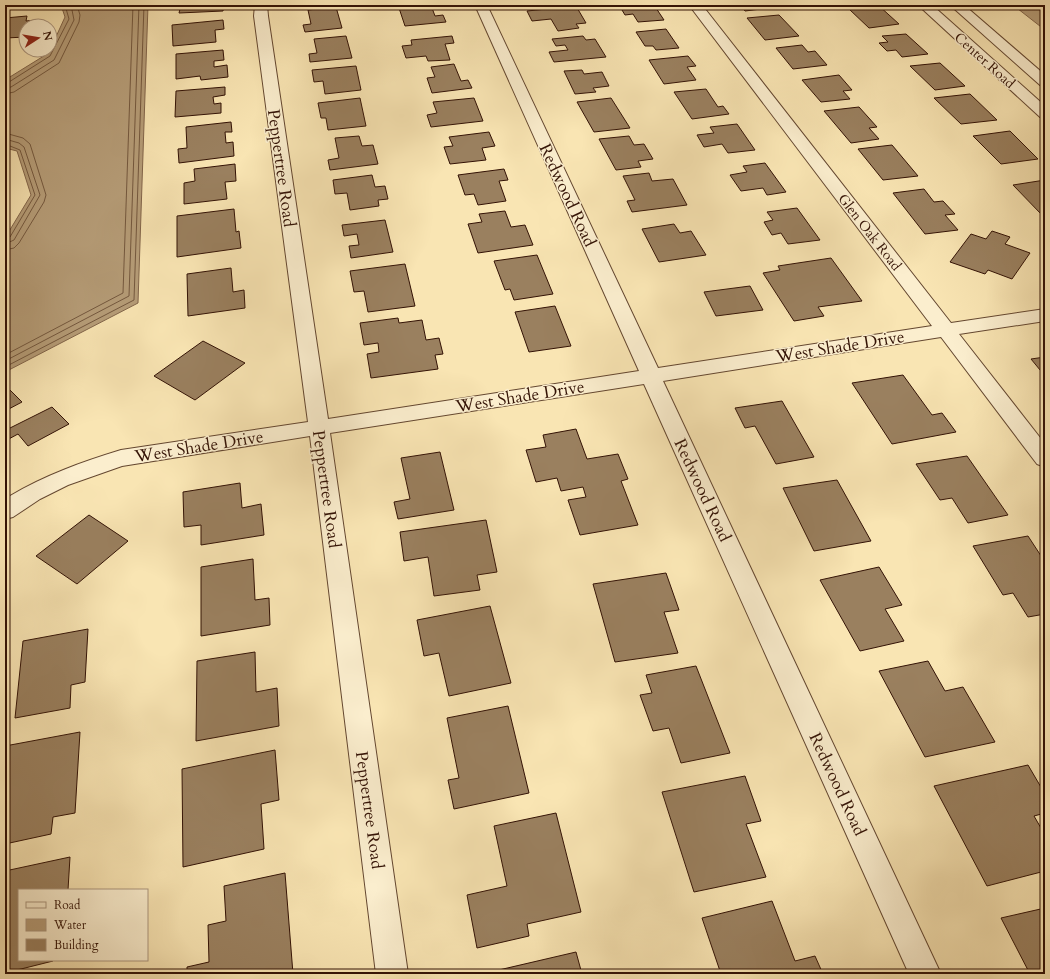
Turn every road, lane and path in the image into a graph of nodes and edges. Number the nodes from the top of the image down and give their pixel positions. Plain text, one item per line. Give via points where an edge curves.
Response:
1 (262, 5) edge
2 (481, 5) edge
3 (695, 5) edge
4 (924, 5) edge
5 (956, 5) edge
6 (1045, 82) edge
7 (1045, 114) edge
8 (1045, 315) edge
9 (946, 330) junction
10 (651, 376) junction
11 (319, 428) junction
12 (1045, 459) edge
13 (5, 511) edge
14 (392, 974) edge
15 (925, 974) edge

1 - 11 street, Peppertree Road via 261,16
2 - 10 street, Redwood Road
3 - 9 street, Glen Oak Road
4 - 7 street, Center Road
5 - 6 street, Center Road
8 - 9 street, West Shade Drive
9 - 10 street, West Shade Drive
9 - 12 street, Glen Oak Road
10 - 11 street, West Shade Drive
10 - 15 street, Redwood Road
11 - 13 street, West Shade Drive via 122,458 55,481 19,500
11 - 14 street, Peppertree Road

